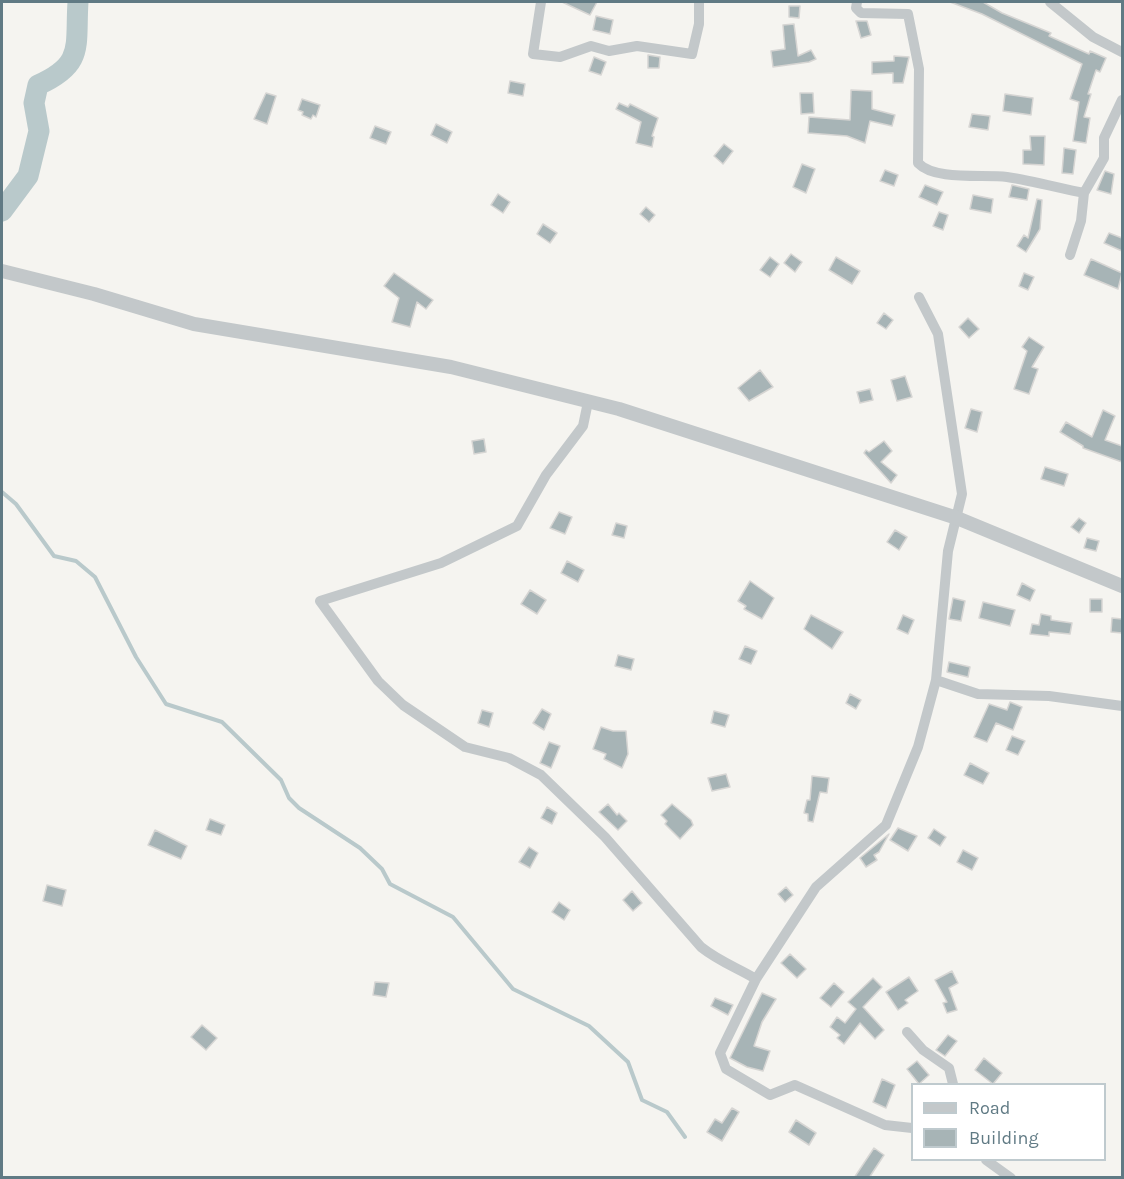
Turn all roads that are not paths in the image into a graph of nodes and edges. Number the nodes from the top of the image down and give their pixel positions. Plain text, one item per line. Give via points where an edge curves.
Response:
1 (541, 2) edge
2 (699, 2) edge
3 (857, 2) edge
4 (1050, 2) edge
5 (1122, 52) edge
6 (1122, 100) edge
7 (1084, 193) junction
8 (1070, 255) dead end
9 (2, 271) edge
10 (919, 297) dead end
11 (588, 402) junction
12 (957, 518) junction
13 (1122, 586) edge
14 (936, 680) junction
15 (1122, 706) edge
16 (756, 979) junction
17 (907, 1032) dead end
18 (953, 1083) edge
19 (911, 1128) edge
20 (995, 1162) edge
21 (1011, 1178) edge

1 - 2 street via 533,54 560,57 591,46 609,51 637,46 692,54
3 - 7 street via 861,13 908,14 919,69 918,163 924,169 973,177 1005,177
4 - 5 street via 1093,37
6 - 7 street via 1104,138 1104,158
7 - 8 street via 1081,221
9 - 11 street via 194,324 423,362 515,381
10 - 12 street via 938,334 962,494
11 - 12 street
11 - 16 street via 583,426 546,475 517,526 441,563 320,601 378,681 403,705 465,747 509,758 541,775 605,837 701,947 720,962
12 - 13 street
12 - 14 street via 948,551
14 - 15 street via 978,694 1049,696
14 - 16 street via 918,747 886,825 816,887
16 - 19 street via 720,1053 726,1069 770,1095 795,1085 885,1125
17 - 18 street via 923,1050 949,1068
20 - 21 street

